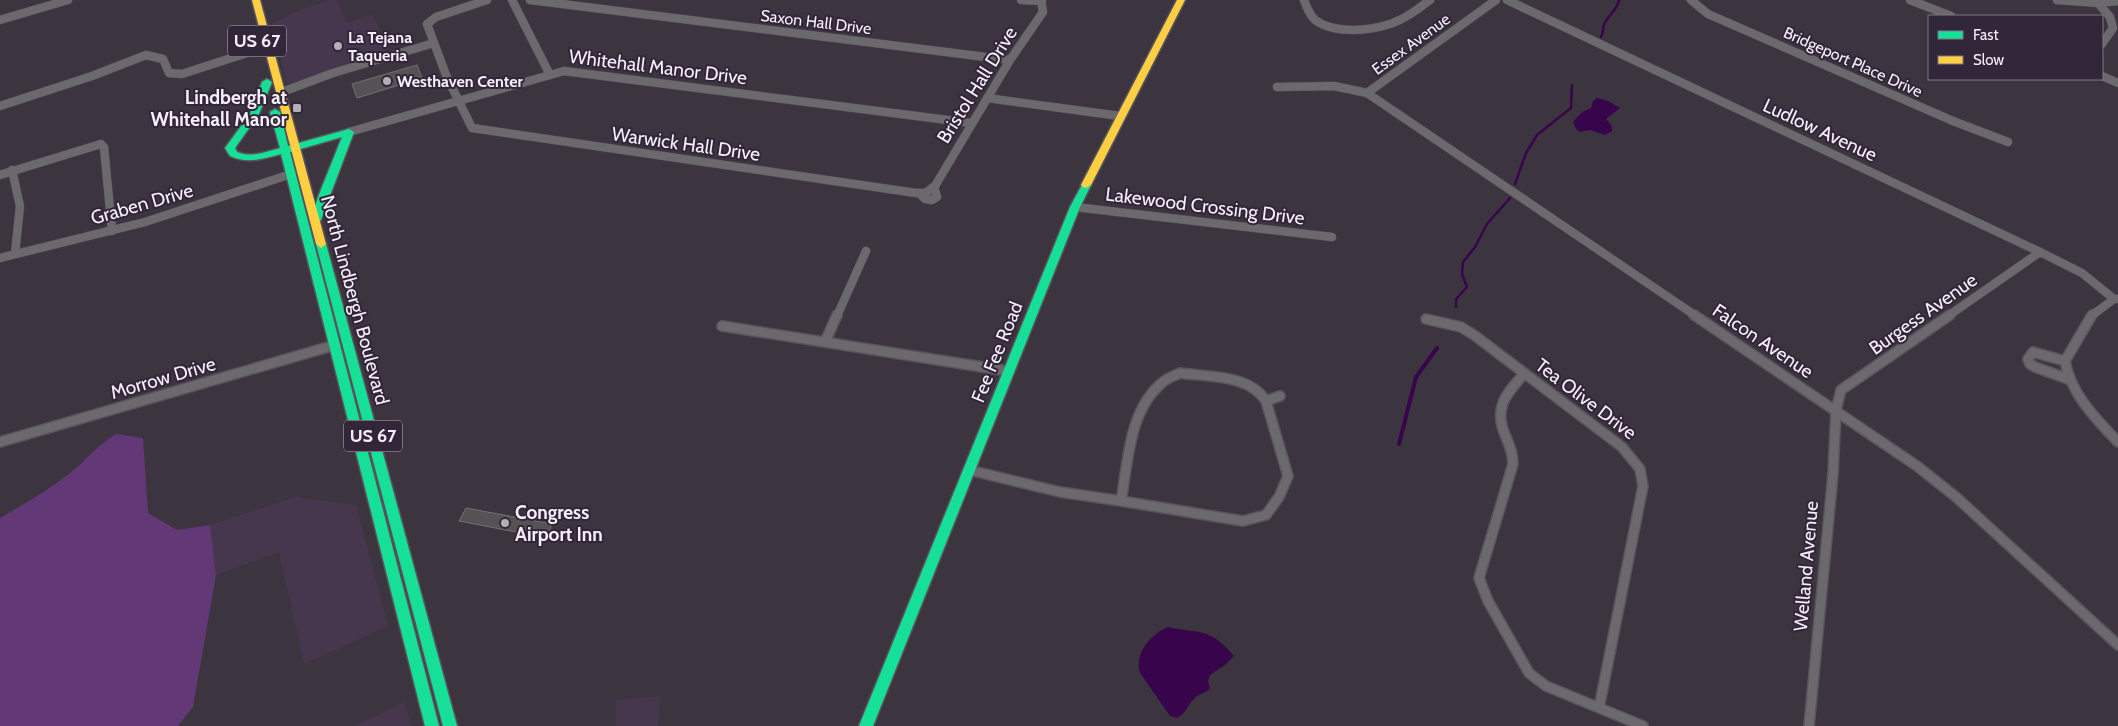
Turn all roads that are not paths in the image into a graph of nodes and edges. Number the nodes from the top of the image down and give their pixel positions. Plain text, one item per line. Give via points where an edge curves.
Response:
1 (68, 0) edge
2 (245, 0) edge
3 (256, 0) edge
4 (487, 0) edge
5 (512, 0) edge
6 (530, 0) edge
7 (1021, 0) edge
8 (1181, 0) edge
9 (1304, 0) edge
10 (1430, 0) edge
11 (1496, 0) edge
12 (1507, 0) edge
13 (1691, 0) edge
14 (1910, 0) edge
15 (2057, 0) edge
16 (1042, 1) edge
17 (2118, 1) edge
18 (2098, 3) junction
19 (1948, 15) edge
20 (0, 20) edge
21 (434, 43) junction
22 (2103, 43) edge
23 (259, 49) junction
24 (1010, 60) junction
25 (550, 74) junction
26 (2103, 76) edge
27 (267, 82) junction
28 (2118, 83) edge
29 (1277, 86) dead end
30 (282, 92) junction
31 (1367, 93) junction
32 (987, 98) junction
33 (459, 102) junction
34 (0, 106) edge
35 (1120, 116) junction
36 (971, 123) junction
37 (349, 132) junction
38 (2008, 142) dead end
39 (296, 146) junction
40 (284, 150) junction
41 (12, 170) junction
42 (290, 174) junction
43 (0, 175) edge
44 (922, 193) joint
45 (1075, 207) junction
46 (316, 221) junction
47 (112, 231) junction
48 (1332, 237) dead end
49 (866, 251) dead end
50 (2040, 252) junction
51 (14, 254) junction
52 (0, 258) edge
53 (2116, 299) edge
54 (1426, 319) dead end
55 (722, 326) dead end
56 (825, 342) junction
57 (335, 345) junction
58 (2065, 361) junction
59 (1008, 371) junction
60 (1524, 374) junction
61 (2068, 379) junction
62 (1280, 396) dead end
63 (1266, 400) junction
64 (1836, 410) junction
65 (0, 442) edge
66 (2118, 442) edge
67 (969, 470) junction
68 (1121, 501) junction
69 (2118, 645) edge
70 (1599, 708) junction
71 (432, 726) edge
72 (450, 726) edge
73 (866, 726) edge
74 (1643, 726) edge
75 (1810, 726) edge

1 - 20 street
2 - 23 main road, North Lindbergh Boulevard / US 67
3 - 30 main road, North Lindbergh Boulevard / US 67
4 - 21 street, Warwick Hall Drive via 428,21
5 - 25 street
6 - 24 street, Saxon Hall Drive
7 - 16 street
8 - 35 main road, Fee Fee Road
9 - 10 street via 1309,15 1320,22 1358,29 1390,24
11 - 31 street, Essex Avenue
12 - 50 street, Ludlow Avenue
13 - 38 street, Bridgeport Place Drive via 1708,14 1952,121
14 - 19 street
15 - 18 street
16 - 24 street, Bristol Hall Drive via 1043,12
17 - 18 street
18 - 22 street via 2113,21 2113,28
21 - 30 street
21 - 33 street, Warwick Hall Drive
23 - 27 main road, North Lindbergh Boulevard / US 67
23 - 34 street via 182,74 169,73 163,59 146,55
24 - 32 street, Bristol Hall Drive
25 - 33 street, Whitehall Manor Drive
25 - 36 street, Whitehall Manor Drive via 572,71
26 - 28 street
27 - 40 main road, North Lindbergh Boulevard / US 67
27 - 40 main road via 258,107 232,144 231,151 238,157 249,159
29 - 31 street, Falcon Avenue via 1329,85
30 - 39 main road, North Lindbergh Boulevard / US 67
31 - 64 street, Falcon Avenue
32 - 35 street
32 - 36 street, Bristol Hall Drive
33 - 37 street, Whitehall Manor Drive
33 - 44 street, Warwick Hall Drive via 469,124 478,130
35 - 45 main road, Fee Fee Road
36 - 44 street, Bristol Hall Drive via 934,187 937,197 929,201
37 - 39 main road
37 - 46 main road
39 - 40 main road
39 - 46 main road, North Lindbergh Boulevard / US 67
40 - 42 main road, North Lindbergh Boulevard / US 67
41 - 43 street
41 - 47 street via 101,144 104,147
41 - 51 street via 20,206
42 - 47 street, Graben Drive
42 - 57 main road, North Lindbergh Boulevard / US 67
45 - 48 street, Lakewood Crossing Drive
45 - 59 main road, Fee Fee Road
46 - 72 main road, North Lindbergh Boulevard / US 67
47 - 51 street, Graben Drive
49 - 56 street
50 - 53 street, Ludlow Avenue via 2082,273
50 - 64 street, Burgess Avenue via 1842,390
51 - 52 street, Graben Drive
53 - 58 street via 2092,315
54 - 60 street, Tea Olive Drive via 1461,327
55 - 56 street
56 - 59 street
57 - 65 street, Morrow Drive
57 - 71 main road, North Lindbergh Boulevard / US 67
58 - 61 street
58 - 61 street via 2033,352 2028,359 2035,367
59 - 67 main road, Fee Fee Road
60 - 70 street, Tea Olive Drive via 1610,436 1640,469 1643,486
60 - 70 street via 1508,391 1499,408 1498,417 1514,455 1513,464 1479,578 1488,601 1529,673 1546,686
61 - 66 street
62 - 63 street
63 - 68 street via 1244,382 1190,373 1163,379 1137,420
63 - 68 street via 1288,476 1266,515 1243,520
64 - 69 street, Falcon Avenue via 1918,466 1956,497
64 - 75 street, Welland Avenue
67 - 68 street via 1060,492
67 - 73 main road, Fee Fee Road
70 - 74 street

